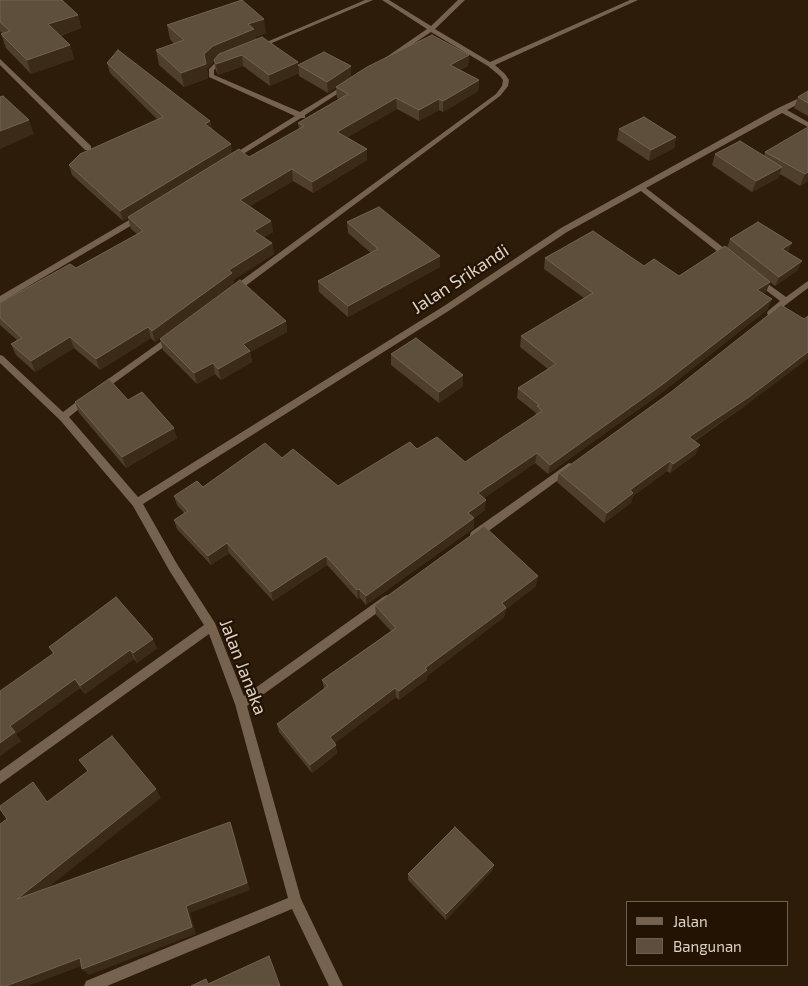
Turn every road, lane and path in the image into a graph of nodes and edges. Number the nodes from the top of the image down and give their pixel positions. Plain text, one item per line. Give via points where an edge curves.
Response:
1 (370, 0) edge
2 (385, 0) edge
3 (462, 0) edge
4 (635, 0) edge
5 (431, 29) junction
6 (254, 48) edge
7 (236, 56) edge
8 (0, 61) edge
9 (383, 62) edge
10 (490, 65) junction
11 (359, 78) edge
12 (808, 96) edge
13 (781, 110) junction
14 (302, 116) junction
15 (808, 125) edge
16 (88, 148) edge
17 (228, 162) edge
18 (640, 187) junction
19 (146, 213) edge
20 (740, 265) edge
21 (748, 271) edge
22 (808, 284) edge
23 (229, 294) edge
24 (0, 300) edge
25 (786, 301) junction
26 (763, 319) edge
27 (182, 329) edge
28 (0, 358) edge
29 (63, 417) junction
30 (575, 463) edge
31 (137, 503) junction
32 (466, 542) edge
33 (394, 594) edge
34 (211, 626) junction
35 (241, 704) junction
36 (0, 778) edge
37 (295, 901) junction
38 (91, 986) edge
39 (336, 986) edge

1 - 6 street
2 - 5 street
3 - 5 street
4 - 10 street
5 - 9 street
5 - 10 street
7 - 14 street via 218,63 211,70 211,76
8 - 16 street
10 - 23 street via 506,80 498,95
11 - 14 street
12 - 13 street, Jalan Srikandi
13 - 15 street
13 - 18 street, Jalan Srikandi
14 - 17 street
18 - 20 street
18 - 31 street, Jalan Srikandi via 564,230 447,308
19 - 24 street
21 - 25 street
22 - 25 street
25 - 26 street
27 - 29 street
28 - 29 street, Jalan Janaka
29 - 31 street, Jalan Janaka
30 - 32 street
31 - 34 street, Jalan Janaka
33 - 35 street
34 - 35 street, Jalan Janaka
34 - 36 street
35 - 37 street, Jalan Janaka
37 - 38 street
37 - 39 street, Jalan Janaka

